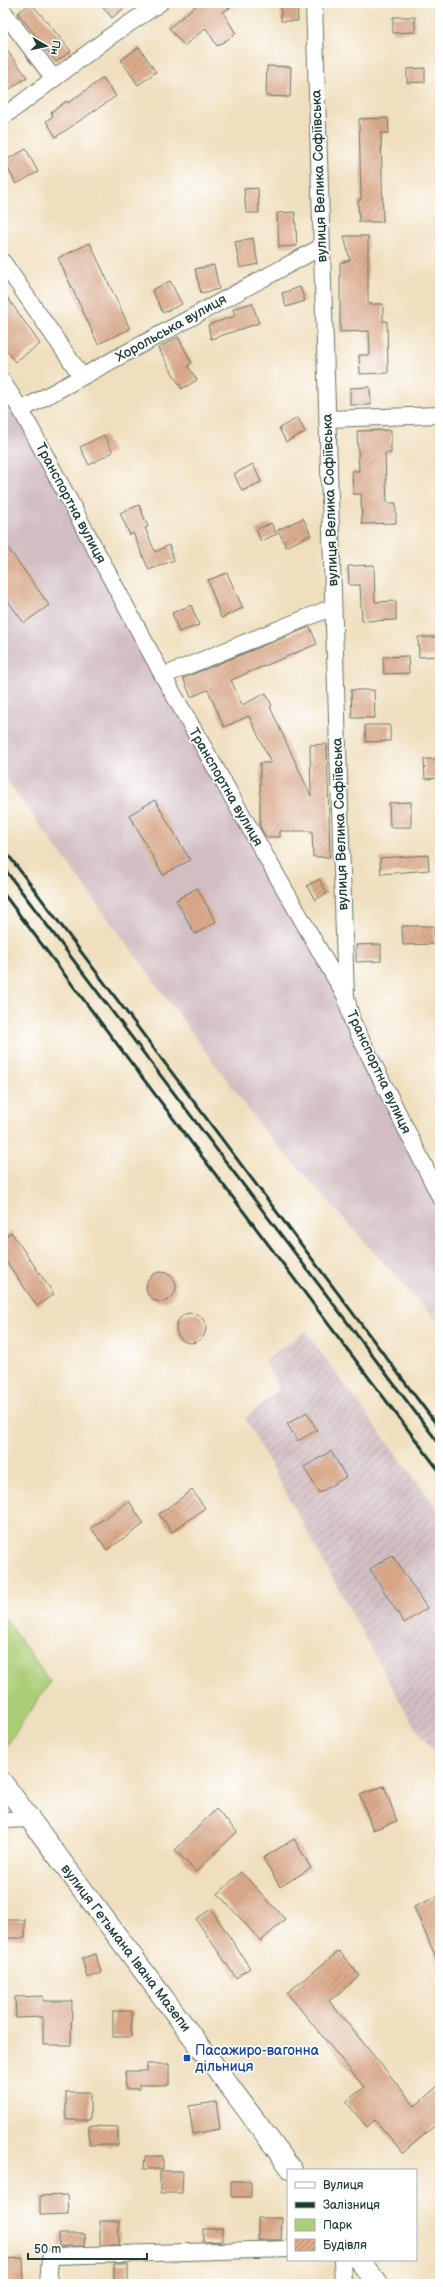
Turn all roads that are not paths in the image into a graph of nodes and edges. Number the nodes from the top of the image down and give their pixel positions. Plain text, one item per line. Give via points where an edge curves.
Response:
1 (160, 3) edge
2 (314, 3) edge
3 (3, 11) edge
4 (54, 79) junction
5 (3, 117) edge
6 (321, 247) junction
7 (3, 262) edge
8 (82, 377) junction
9 (3, 382) edge
10 (21, 410) junction
11 (440, 415) edge
12 (327, 419) junction
13 (333, 606) junction
14 (163, 676) junction
15 (346, 997) junction
16 (440, 1197) edge
17 (3, 1783) edge
18 (30, 1819) junction
19 (3, 1820) edge
20 (291, 2169) edge
21 (287, 2250) edge
22 (342, 2261) edge
23 (361, 2261) edge
24 (48, 2284) edge
25 (343, 2284) edge
26 (378, 2284) edge

1 - 4 street
2 - 6 street, вулиця Велика Софіївська
3 - 4 street
4 - 5 street
6 - 8 street, Хорольська вулиця
6 - 12 street, вулиця Велика Софіївська
7 - 8 street
8 - 10 street, Хорольська вулиця
9 - 10 street, Транспортна вулиця
10 - 14 street, Транспортна вулиця
11 - 12 street
12 - 13 street, вулиця Велика Софіївська
13 - 14 street
13 - 15 street, вулиця Велика Софіївська
14 - 15 street, Транспортна вулиця
15 - 16 street, Транспортна вулиця via 352,1022
17 - 18 main road, вулиця Гетьмана Івана Мазепи
18 - 19 street
18 - 20 main road, вулиця Гетьмана Івана Мазепи
21 - 24 street via 54,2256 50,2259
22 - 25 street
23 - 26 main road

